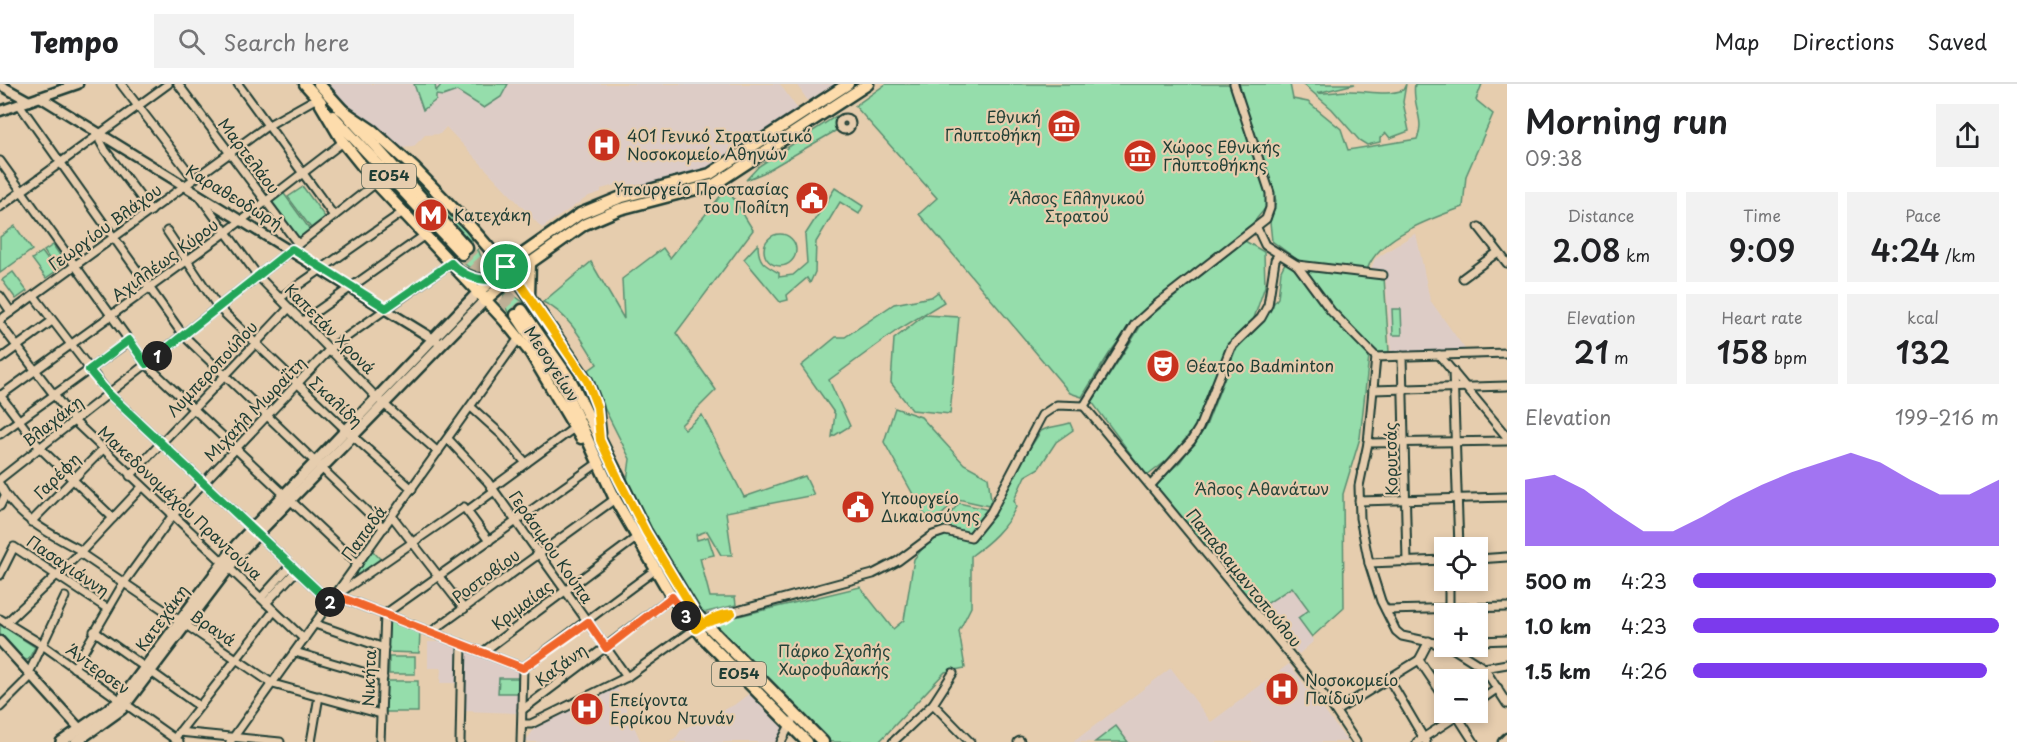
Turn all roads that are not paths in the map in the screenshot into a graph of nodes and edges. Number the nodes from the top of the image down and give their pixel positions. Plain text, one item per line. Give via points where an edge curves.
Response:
1 (78, 84) edge
2 (121, 84) edge
3 (168, 84) edge
4 (178, 84) edge
5 (238, 84) edge
6 (305, 84) edge
7 (319, 84) edge
8 (848, 84) edge
9 (868, 84) edge
10 (1234, 84) edge
11 (4, 87) edge
12 (40, 97) junction
13 (317, 98) junction
14 (29, 101) junction
15 (839, 103) junction
16 (19, 104) junction
17 (138, 107) junction
18 (339, 108) junction
19 (4, 109) edge
20 (849, 119) dead end
21 (267, 126) junction
22 (100, 134) junction
23 (343, 142) junction
24 (230, 153) junction
25 (0, 161) edge
26 (62, 163) junction
27 (301, 174) junction
28 (194, 179) junction
29 (376, 183) junction
30 (186, 186) junction
31 (21, 191) junction
32 (198, 194) junction
33 (266, 200) junction
34 (0, 207) edge
35 (151, 211) junction
36 (403, 212) junction
37 (334, 216) junction
38 (242, 220) junction
39 (1479, 227) dead end
40 (1257, 228) junction
41 (168, 231) dead end
42 (225, 233) junction
43 (425, 235) junction
44 (115, 237) junction
45 (483, 240) junction
46 (295, 247) junction
47 (1498, 252) junction
48 (1279, 254) junction
49 (188, 260) junction
50 (530, 262) junction
51 (1507, 263) edge
52 (1298, 265) junction
53 (75, 266) junction
54 (455, 267) junction
55 (323, 269) junction
56 (1383, 275) dead end
57 (258, 276) junction
58 (1463, 278) dead end
59 (495, 284) junction
60 (352, 287) junction
61 (150, 288) junction
62 (0, 296) edge
63 (34, 296) junction
64 (280, 298) junction
65 (529, 299) junction
66 (218, 308) junction
67 (290, 308) junction
68 (386, 308) junction
69 (11, 312) junction
70 (111, 316) junction
71 (52, 321) junction
72 (303, 321) junction
73 (505, 321) junction
74 (0, 322) edge
75 (183, 335) junction
76 (519, 338) junction
77 (129, 340) junction
78 (438, 341) junction
79 (255, 344) junction
80 (70, 345) junction
81 (17, 346) junction
82 (332, 348) junction
83 (1507, 353) edge
84 (1439, 355) junction
85 (1402, 356) junction
86 (1376, 357) junction
87 (0, 359) edge
88 (146, 364) junction
89 (89, 370) junction
90 (35, 371) junction
91 (1453, 371) junction
92 (225, 376) junction
93 (297, 383) junction
94 (1507, 386) edge
95 (1454, 388) junction
96 (1468, 388) junction
97 (1403, 389) junction
98 (1373, 390) junction
99 (109, 394) junction
100 (54, 395) junction
101 (0, 396) edge
102 (381, 401) junction
103 (1084, 406) junction
104 (471, 407) junction
105 (193, 409) junction
106 (267, 416) junction
107 (18, 421) junction
108 (74, 421) junction
109 (574, 428) junction
110 (350, 433) junction
111 (0, 434) edge
112 (448, 439) junction
113 (1507, 439) edge
114 (600, 440) junction
115 (162, 442) junction
116 (1456, 442) junction
117 (1368, 443) junction
118 (1404, 443) junction
119 (40, 448) junction
120 (103, 449) junction
121 (235, 449) junction
122 (438, 452) junction
123 (526, 463) junction
124 (598, 463) junction
125 (319, 465) junction
126 (130, 476) junction
127 (0, 479) edge
128 (74, 479) junction
129 (203, 483) junction
130 (0, 485) edge
131 (1151, 485) junction
132 (142, 487) junction
133 (412, 489) junction
134 (493, 489) junction
135 (287, 498) junction
136 (1507, 498) edge
137 (615, 499) junction
138 (1458, 499) junction
139 (2, 500) edge
140 (1406, 500) junction
141 (1359, 501) junction
142 (466, 509) junction
143 (173, 515) junction
144 (392, 516) junction
145 (113, 518) junction
146 (516, 520) junction
147 (31, 522) junction
148 (384, 528) junction
149 (255, 531) junction
150 (1459, 537) edge
151 (636, 538) junction
152 (414, 541) junction
153 (489, 541) junction
154 (81, 552) junction
155 (540, 553) junction
156 (1507, 557) edge
157 (1488, 558) edge
158 (1434, 561) edge
159 (1407, 562) junction
160 (1368, 563) junction
161 (225, 564) junction
162 (358, 564) junction
163 (293, 568) junction
164 (655, 570) junction
165 (0, 575) edge
166 (57, 575) junction
167 (440, 576) junction
168 (123, 584) junction
169 (566, 589) junction
170 (335, 595) junction
171 (65, 597) dead end
172 (672, 597) junction
173 (264, 600) junction
174 (330, 602) junction
175 (1507, 607) edge
176 (1434, 608) edge
177 (1488, 608) edge
178 (108, 609) junction
179 (464, 609) junction
180 (274, 610) junction
181 (1386, 610) junction
182 (385, 614) junction
183 (3, 621) edge
184 (588, 622) junction
185 (182, 623) junction
186 (315, 624) junction
187 (699, 626) junction
188 (94, 631) junction
189 (431, 632) junction
190 (304, 639) junction
191 (1507, 640) edge
192 (0, 641) edge
193 (1430, 641) junction
194 (1488, 641) edge
195 (1434, 642) edge
196 (41, 644) junction
197 (462, 644) junction
198 (384, 648) junction
199 (606, 648) junction
200 (295, 652) junction
201 (483, 652) junction
202 (1470, 657) edge
203 (235, 658) junction
204 (1419, 660) junction
205 (1507, 664) edge
206 (74, 668) junction
207 (523, 668) junction
208 (1484, 668) junction
209 (149, 669) junction
210 (953, 673) dead end
211 (30, 674) junction
212 (627, 677) junction
213 (383, 678) junction
214 (1389, 680) junction
215 (1434, 682) edge
216 (273, 684) junction
217 (1498, 688) junction
218 (1488, 695) edge
219 (319, 696) junction
220 (123, 703) junction
221 (933, 704) junction
222 (1507, 704) edge
223 (199, 706) junction
224 (0, 707) edge
225 (522, 710) junction
226 (1336, 711) junction
227 (381, 714) junction
228 (798, 715) junction
229 (1447, 723) edge
230 (1464, 723) edge
231 (522, 724) junction
232 (789, 724) junction
233 (179, 732) junction
234 (86, 735) edge
235 (1507, 738) edge
236 (231, 739) edge
237 (176, 740) edge
238 (1422, 741) edge
239 (61, 742) edge
240 (76, 742) edge
241 (280, 742) edge
242 (311, 742) edge
243 (380, 742) edge
244 (460, 742) edge
245 (521, 742) edge
246 (781, 742) edge
247 (807, 742) edge
248 (823, 742) edge
249 (893, 742) edge
250 (970, 742) edge
251 (1356, 742) edge
252 (1474, 742) edge
253 (1503, 742) edge

1 - 12 street
2 - 17 street
3 - 17 street
4 - 24 street, Μαρτελάου
5 - 21 street
6 - 13 main road, Μεσογείων / ΕΟ54
7 - 18 main road, Μεσογείων / ΕΟ54
8 - 59 main road via 710,174 594,207 570,219
9 - 15 main road
10 - 40 street via 1270,193 1266,219
11 - 14 street
11 - 19 street via 10,96
12 - 14 street
12 - 22 street, Καραθεοδωρή
13 - 18 main road, Μεσογείων / ΕΟ54 via 465,251
13 - 21 street, Γεωργίου Βλάχου
13 - 23 main road, Μεσογείων / ΕΟ54
14 - 16 street
15 - 20 street
15 - 50 main road via 715,184 591,220
16 - 19 street
16 - 26 street
17 - 22 street
17 - 28 street
18 - 45 main road, Μεσογείων / ΕΟ54 via 373,131 414,168
21 - 24 street, Γεωργίου Βλάχου
21 - 27 street
22 - 26 street
22 - 30 street, Καραθεοδωρή
22 - 35 street via 105,150
23 - 27 street, Αχιλλέως Κύρου
23 - 29 main road, Μεσογείων / ΕΟ54
24 - 28 street, Γεωργίου Βλάχου
24 - 33 street, Μαρτελάου
25 - 31 street
26 - 31 street
26 - 44 street
27 - 33 street, Αχιλλέως Κύρου
27 - 37 street
28 - 30 street, Γεωργίου Βλάχου
29 - 36 main road, Μεσογείων / ΕΟ54
29 - 37 street, Βλαχάκη
30 - 32 street, Καραθεοδωρή
30 - 35 street, Γεωργίου Βλάχου
31 - 34 street
31 - 53 street
32 - 38 street, Καραθεοδωρή
32 - 42 street, Καπετάν Χρονά
33 - 38 street, Αχιλλέως Κύρου
33 - 46 street, Μαρτελάου
35 - 44 street, Γεωργίου Βλάχου
36 - 43 main road, Μεσογείων / ΕΟ54
36 - 55 street
37 - 46 street, Βλαχάκη
38 - 42 street, Αχιλλέως Κύρου
38 - 46 street, Καραθεοδωρή
39 - 47 street
40 - 48 street via 1265,245
40 - 103 street via 1135,324
41 - 49 street, Σκαλίδη
42 - 49 street, Αχιλλέως Κύρου
42 - 57 street, Καπετάν Χρονά
43 - 54 main road, Μεσογείων / ΕΟ54
43 - 60 street
44 - 53 street, Γεωργίου Βλάχου
44 - 61 street
45 - 59 main road, Μεσογείων / ΕΟ54
45 - 59 main road
46 - 55 street, Καραθεοδωρή
46 - 57 street, Βλαχάκη
47 - 51 street
47 - 58 street
48 - 52 street
48 - 131 street via 1268,305 1261,318 1231,347 1191,441
49 - 61 street, Αχιλλέως Κύρου
49 - 66 street, Σκαλίδη
50 - 59 main road
50 - 65 main road
52 - 56 street
52 - 86 street via 1330,311
53 - 63 street, Γεωργίου Βλάχου
53 - 70 street
54 - 59 main road, Μεσογείων / ΕΟ54
54 - 59 main road
54 - 68 street, Μιχαήλ Μωραΐτη
55 - 60 street, Καραθεοδωρή
55 - 64 street
57 - 64 street, Καπετάν Χρονά
57 - 66 street, Βλαχάκη
59 - 65 main road, Μεσογείων / ΕΟ54
59 - 65 main road
59 - 73 main road, Μεσογείων / ΕΟ54
59 - 73 main road
59 - 78 main road, Κατεχάκη
60 - 68 street, Καραθεοδωρή
60 - 72 street
61 - 70 street, Αχιλλέως Κύρου
61 - 75 street
62 - 69 street
63 - 69 street, Γεωργίου Βλάχου
63 - 71 street
64 - 67 street, Καπετάν Χρονά
65 - 114 main road, Μεσογείων / ΕΟ54 via 587,381 597,407
66 - 75 street, Βλαχάκη
66 - 79 street, Σκαλίδη
67 - 72 street, Καπετάν Χρονά
67 - 79 street, Λυμπεροπούλου
68 - 78 street, Καραθεοδωρή
68 - 82 street, Μιχαήλ Μωραΐτη
69 - 74 street, Γεωργίου Βλάχου
70 - 77 street
70 - 80 street, Αχιλλέως Κύρου
71 - 80 street
71 - 81 street
72 - 82 street, Καπετάν Χρονά
73 - 76 main road, Μεσογείων / ΕΟ54
74 - 81 street, Μακεδονομάχου Πραντούνα
75 - 88 street, Βλαχάκη
75 - 92 street
76 - 104 street, Παπαδά
76 - 109 main road, Μεσογείων / ΕΟ54
77 - 88 street
77 - 89 street
78 - 102 main road, Κατεχάκη
79 - 92 street, Λυμπεροπούλου
79 - 93 street, Σκαλίδη
80 - 89 street
80 - 90 street, Αχιλλέως Κύρου
81 - 87 street
81 - 90 street, Μακεδονομάχου Πραντούνα
82 - 93 street, Μιχαήλ Μωραΐτη
82 - 102 street, Καπετάν Χρονά
83 - 84 street
84 - 85 street
84 - 91 street
85 - 86 street
85 - 97 street, Κορυτσάς
86 - 98 street
88 - 99 street, Βλαχάκη
88 - 105 street
89 - 99 street
89 - 100 street
90 - 100 street, Μακεδονομάχου Πραντούνα
90 - 101 street, Αχιλλέως Κύρου
91 - 95 street
91 - 96 street
92 - 105 street, Λυμπεροπούλου
92 - 106 street
93 - 106 street, Μιχαήλ Μωραΐτη
93 - 110 street, Σκαλίδη
94 - 96 street
95 - 96 street
95 - 97 street
95 - 116 street
96 - 113 street
97 - 98 street
97 - 118 street, Κορυτσάς
98 - 117 street
99 - 108 street, Βλαχάκη
99 - 115 street
100 - 107 street
100 - 108 street, Μακεδονομάχου Πραντούνα
101 - 107 street
102 - 110 main road, Κατεχάκη
102 - 122 street, Καπετάν Χρονά
103 - 131 street, Παπαδιαμαντοπούλου
103 - 187 street via 1057,405 1042,415 991,512 971,537 945,531 873,574 708,620
104 - 112 street, Παπαδά
104 - 123 street
105 - 115 street, Λυμπεροπούλου
105 - 121 street
106 - 121 street, Μιχαήλ Μωραΐτη
106 - 125 street
107 - 111 street
107 - 119 street
108 - 119 street, Βλαχάκη
108 - 120 street, Μακεδονομάχου Πραντούνα
109 - 123 street
109 - 124 main road, ΕΟ54
110 - 125 main road, Κατεχάκη
110 - 133 street, Σκαλίδη
112 - 122 street, Παπαδά
112 - 134 street, Γεράσιμου Κούπα
113 - 116 street
114 - 124 main road, Μεσογείων / ΕΟ54 via 571,381 519,313 563,386
114 - 187 main road, Μεσογείων / ΕΟ54
115 - 126 street, Λυμπεροπούλου
115 - 129 street
116 - 118 street
116 - 138 street
117 - 118 street
117 - 141 street
118 - 140 street, Κορυτσάς
119 - 127 street, Βλαχάκη
119 - 128 street
120 - 126 street, Μακεδονομάχου Πραντούνα
120 - 128 street, Γαρέφη
121 - 129 street, Μιχαήλ Μωραΐτη
121 - 135 street
122 - 133 street, Παπαδά
123 - 134 street
124 - 137 main road, Μεσογείων / ΕΟ54
124 - 146 street
125 - 135 main road, Κατεχάκη
125 - 148 street
126 - 132 street, Μακεδονομάχου Πραντούνα
128 - 145 street
128 - 147 street, Γαρέφη
129 - 143 street, Μιχαήλ Μωραΐτη
129 - 149 street
130 - 139 street, Βρανά
131 - 226 street, Παπαδιαμαντοπούλου
132 - 143 street, Μακεδονομάχου Πραντούνα
132 - 145 street
133 - 144 street, Παπαδά
134 - 142 street
134 - 146 street, Γεράσιμου Κούπα
135 - 149 main road, Κατεχάκη
135 - 162 street
136 - 138 street
137 - 151 main road, Μεσογείων / ΕΟ54
137 - 155 street, Ροστοβίου
138 - 140 street
138 - 150 street
139 - 147 street, Βρανά
140 - 141 street
140 - 159 street, Κορυτσάς
141 - 160 street
142 - 152 street
142 - 153 street
143 - 161 street, Μακεδονομάχου Πραντούνα
143 - 168 street, Μιχαήλ Μωραΐτη
144 - 148 street, Παπαδά
144 - 152 street
145 - 154 street
146 - 153 street
146 - 155 street, Γεράσιμου Κούπα
147 - 154 street, Βρανά
148 - 162 street, Παπαδά
149 - 161 main road, Κατεχάκη
149 - 163 street
151 - 164 main road, Μεσογείων / ΕΟ54
151 - 169 street, Κριμαίας
152 - 167 street
152 - 170 street
153 - 167 street
154 - 166 street
154 - 168 street, Βρανά
155 - 169 street, Γεράσιμου Κούπα
155 - 179 street, Ροστοβίου
156 - 157 street
158 - 159 street
159 - 160 street
160 - 181 street
161 - 173 street, Μακεδονομάχου Πραντούνα
161 - 185 main road, Κατεχάκη
162 - 170 street, Παπαδά
163 - 173 street
163 - 174 street
164 - 172 main road, Μεσογείων / ΕΟ54
164 - 184 street
165 - 166 street, Πασαγιάννη via 14,547
166 - 178 street, Πασαγιάννη
166 - 183 street
167 - 179 street
167 - 182 street
168 - 178 street, Μιχαήλ Μωραΐτη
168 - 185 street, Βρανά
169 - 184 street, Γεράσιμου Κούπα
169 - 201 street, Κριμαίας
170 - 174 street, Παπαδά
170 - 182 street
171 - 196 street
172 - 187 main road, Μεσογείων / ΕΟ54
172 - 199 street, Καζάνη
173 - 180 street, Μακεδονομάχου Πραντούνα
174 - 186 street, Παπαδά
175 - 177 street
176 - 181 street
178 - 188 street, Μιχαήλ Μωραΐτη
179 - 189 street, Ροστοβίου
180 - 190 street, Μακεδονομάχου Πραντούνα
180 - 203 street
181 - 193 street via 1402,636
182 - 189 street
182 - 198 street, Νικήτα
183 - 196 street, Άντερσεν
184 - 199 street, Γεράσιμου Κούπα
184 - 207 street
185 - 203 street, Βρανά
185 - 209 main road, Κατεχάκη
186 - 190 street, Παπαδά
186 - 198 street
187 - 212 street
187 - 228 main road, Μεσογείων / ΕΟ54
187 - 232 main road, Μεσογείων / ΕΟ54
188 - 206 street, Μιχαήλ Μωραΐτη
188 - 209 street
189 - 197 street
190 - 200 street, Παπαδά
191 - 194 street
192 - 211 street
193 - 195 street
193 - 204 street
196 - 206 street, Άντερσεν
196 - 211 street
197 - 201 street
197 - 244 street
198 - 213 street, Νικήτα
199 - 212 street, Γεράσιμου Κούπα
199 - 225 street, Καζάνη
200 - 213 street
200 - 216 street, Παπαδά
201 - 207 street
202 - 208 street
203 - 216 street, Βρανά
203 - 223 street
204 - 214 street
204 - 215 street
205 - 208 street
206 - 220 street, Άντερσεν
207 - 225 street
208 - 217 street
209 - 220 main road, Κατεχάκη
209 - 223 street
210 - 221 street
211 - 224 street
211 - 234 street
212 - 231 street via 531,724
213 - 227 street, Νικήτα
214 - 226 street
214 - 238 street
216 - 219 street, Βρανά
216 - 236 street, Παπαδά
217 - 218 street
217 - 222 street
219 - 227 street, Βρανά
219 - 242 street
220 - 234 main road, Κατεχάκη
220 - 237 street, Άντερσεν
221 - 249 street
221 - 250 street
223 - 233 street
225 - 231 street
226 - 251 street, Παπαδιαμαντοπούλου
227 - 243 street, Νικήτα
228 - 232 street
228 - 248 main road, Μεσογείων / ΕΟ54
229 - 238 street
230 - 252 street
231 - 245 street
232 - 246 street
232 - 247 main road, Μεσογείων / ΕΟ54
233 - 236 street
233 - 237 street
234 - 239 main road, Κατεχάκη
234 - 240 main road, Κατεχάκη
235 - 253 street
236 - 241 street

